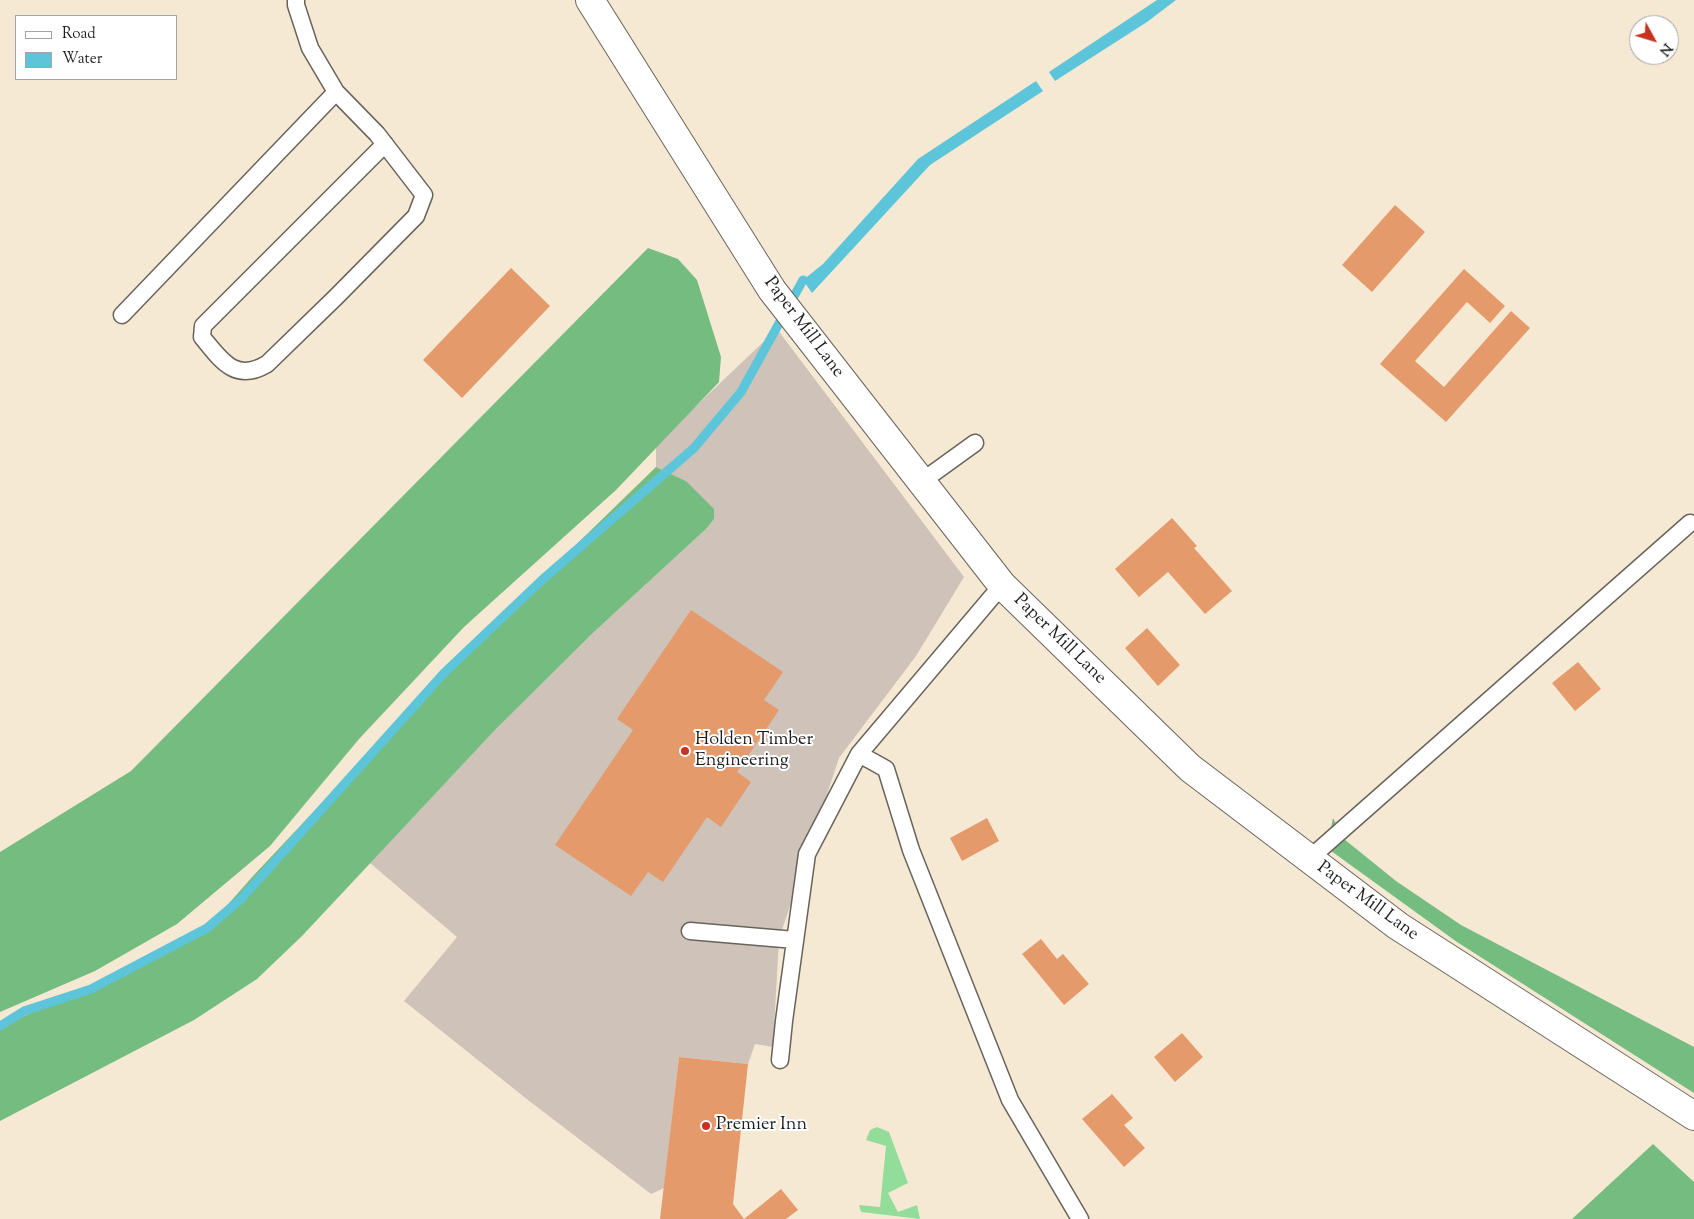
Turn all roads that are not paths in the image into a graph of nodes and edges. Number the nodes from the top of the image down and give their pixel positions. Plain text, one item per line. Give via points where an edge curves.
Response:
1 (296, 0) edge
2 (590, 0) edge
3 (336, 92) junction
4 (386, 144) junction
5 (122, 315) dead end
6 (975, 444) dead end
7 (921, 482) junction
8 (1690, 523) dead end
9 (1002, 585) junction
10 (859, 754) junction
11 (1309, 859) junction
12 (690, 931) dead end
13 (795, 940) junction
14 (780, 1060) dead end
15 (1694, 1116) edge
16 (1080, 1219) edge

1 - 3 lane via 310,48
2 - 7 street, Paper Mill Lane via 772,290
3 - 4 lane
3 - 5 lane
4 - 4 lane via 424,194 416,216 267,364 256,370 239,371 228,365 202,337 203,326
6 - 7 lane
7 - 9 street, Paper Mill Lane
8 - 11 lane
9 - 10 lane
9 - 11 street, Paper Mill Lane via 1190,768
10 - 13 lane via 807,854
10 - 16 lane via 886,769 911,850 1010,1100
11 - 15 street, Paper Mill Lane via 1398,926
12 - 13 lane
13 - 14 lane

